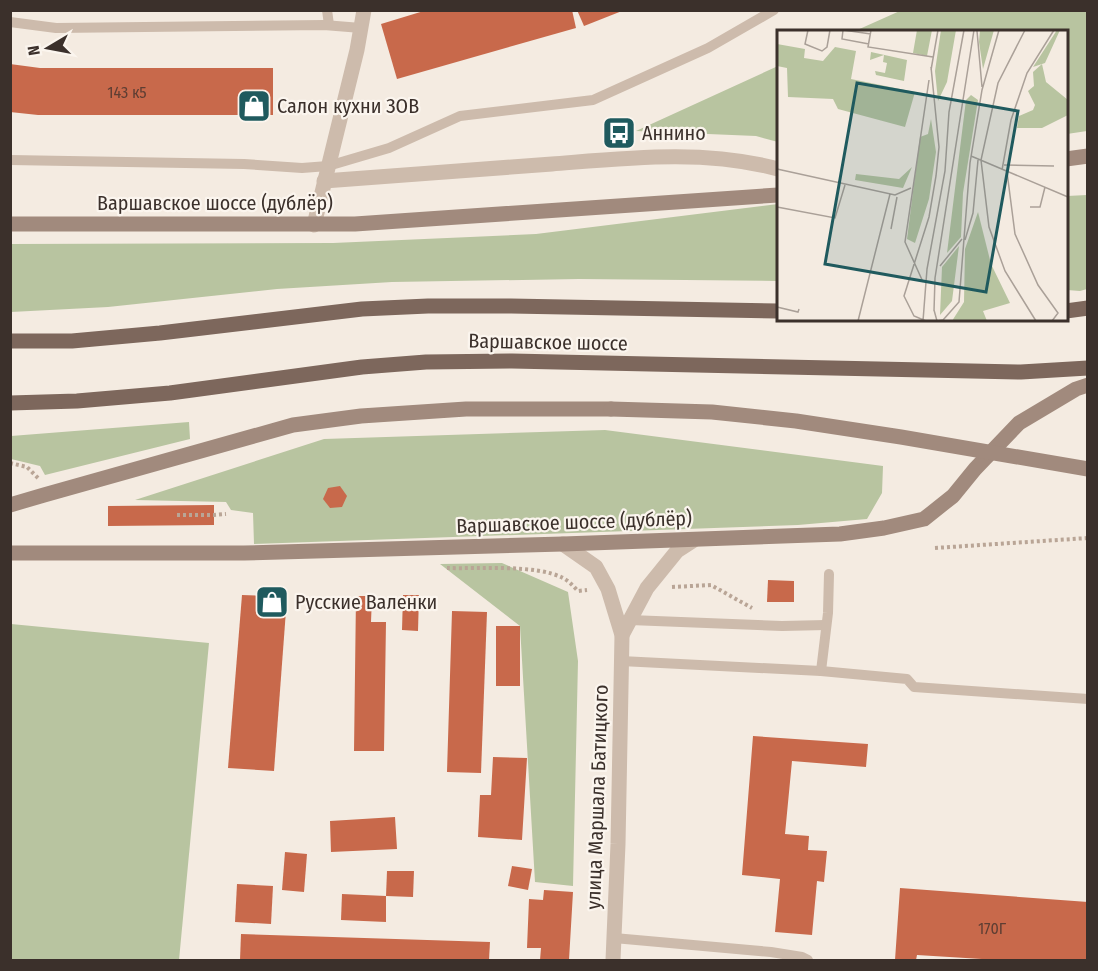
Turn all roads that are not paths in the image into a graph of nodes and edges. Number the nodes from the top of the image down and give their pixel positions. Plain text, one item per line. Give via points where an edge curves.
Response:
1 (327, 10) edge
2 (364, 10) edge
3 (774, 10) edge
4 (10, 22) edge
5 (329, 25) junction
6 (361, 28) junction
7 (1088, 156) edge
8 (1068, 159) edge
9 (10, 160) edge
10 (777, 169) edge
11 (326, 174) junction
12 (777, 195) edge
13 (10, 224) edge
14 (314, 225) junction
15 (1088, 308) edge
16 (777, 311) edge
17 (1068, 311) edge
18 (10, 341) edge
19 (1088, 368) edge
20 (1088, 385) edge
21 (10, 403) edge
22 (1088, 469) edge
23 (10, 505) edge
24 (694, 540) junction
25 (563, 544) junction
26 (10, 553) edge
27 (829, 574) dead end
28 (630, 620) junction
29 (826, 625) junction
30 (622, 635) junction
31 (621, 661) junction
32 (821, 671) junction
33 (1088, 699) edge
34 (614, 938) junction
35 (613, 960) edge
36 (808, 960) edge

1 - 5 lane
2 - 6 street
3 - 11 lane via 708,48 594,100 460,116
4 - 5 lane via 56,28
5 - 6 lane
6 - 11 street
7 - 8 main road
9 - 11 lane via 233,164 302,168
10 - 11 street via 701,157 646,157
11 - 14 street
12 - 14 main road, Варшавское шоссе (дублёр)
13 - 14 main road, Варшавское шоссе (дублёр)
15 - 17 main road
16 - 18 main road, Варшавское шоссе via 511,306 373,308 160,333 72,341
19 - 21 main road, Варшавское шоссе via 1021,372 426,362 170,393
20 - 24 main road, Варшавское шоссе (дублёр) via 1019,423 953,496 924,519 840,534
22 - 23 main road, bridge via 796,421 712,412 454,410 361,416 293,426
24 - 25 main road, Варшавское шоссе (дублёр)
24 - 28 street, улица Маршала Батицкого via 677,550 647,588
25 - 26 main road, Варшавское шоссе (дублёр) via 244,553
25 - 30 street, улица Маршала Батицкого via 596,567 608,589
27 - 29 lane
28 - 29 lane
28 - 30 street, улица Маршала Батицкого
29 - 32 lane
30 - 31 street, улица Маршала Батицкого
31 - 32 lane
31 - 34 street, улица Маршала Батицкого
32 - 33 lane via 907,679 915,687
34 - 35 street, улица Маршала Батицкого
34 - 36 lane via 771,952

